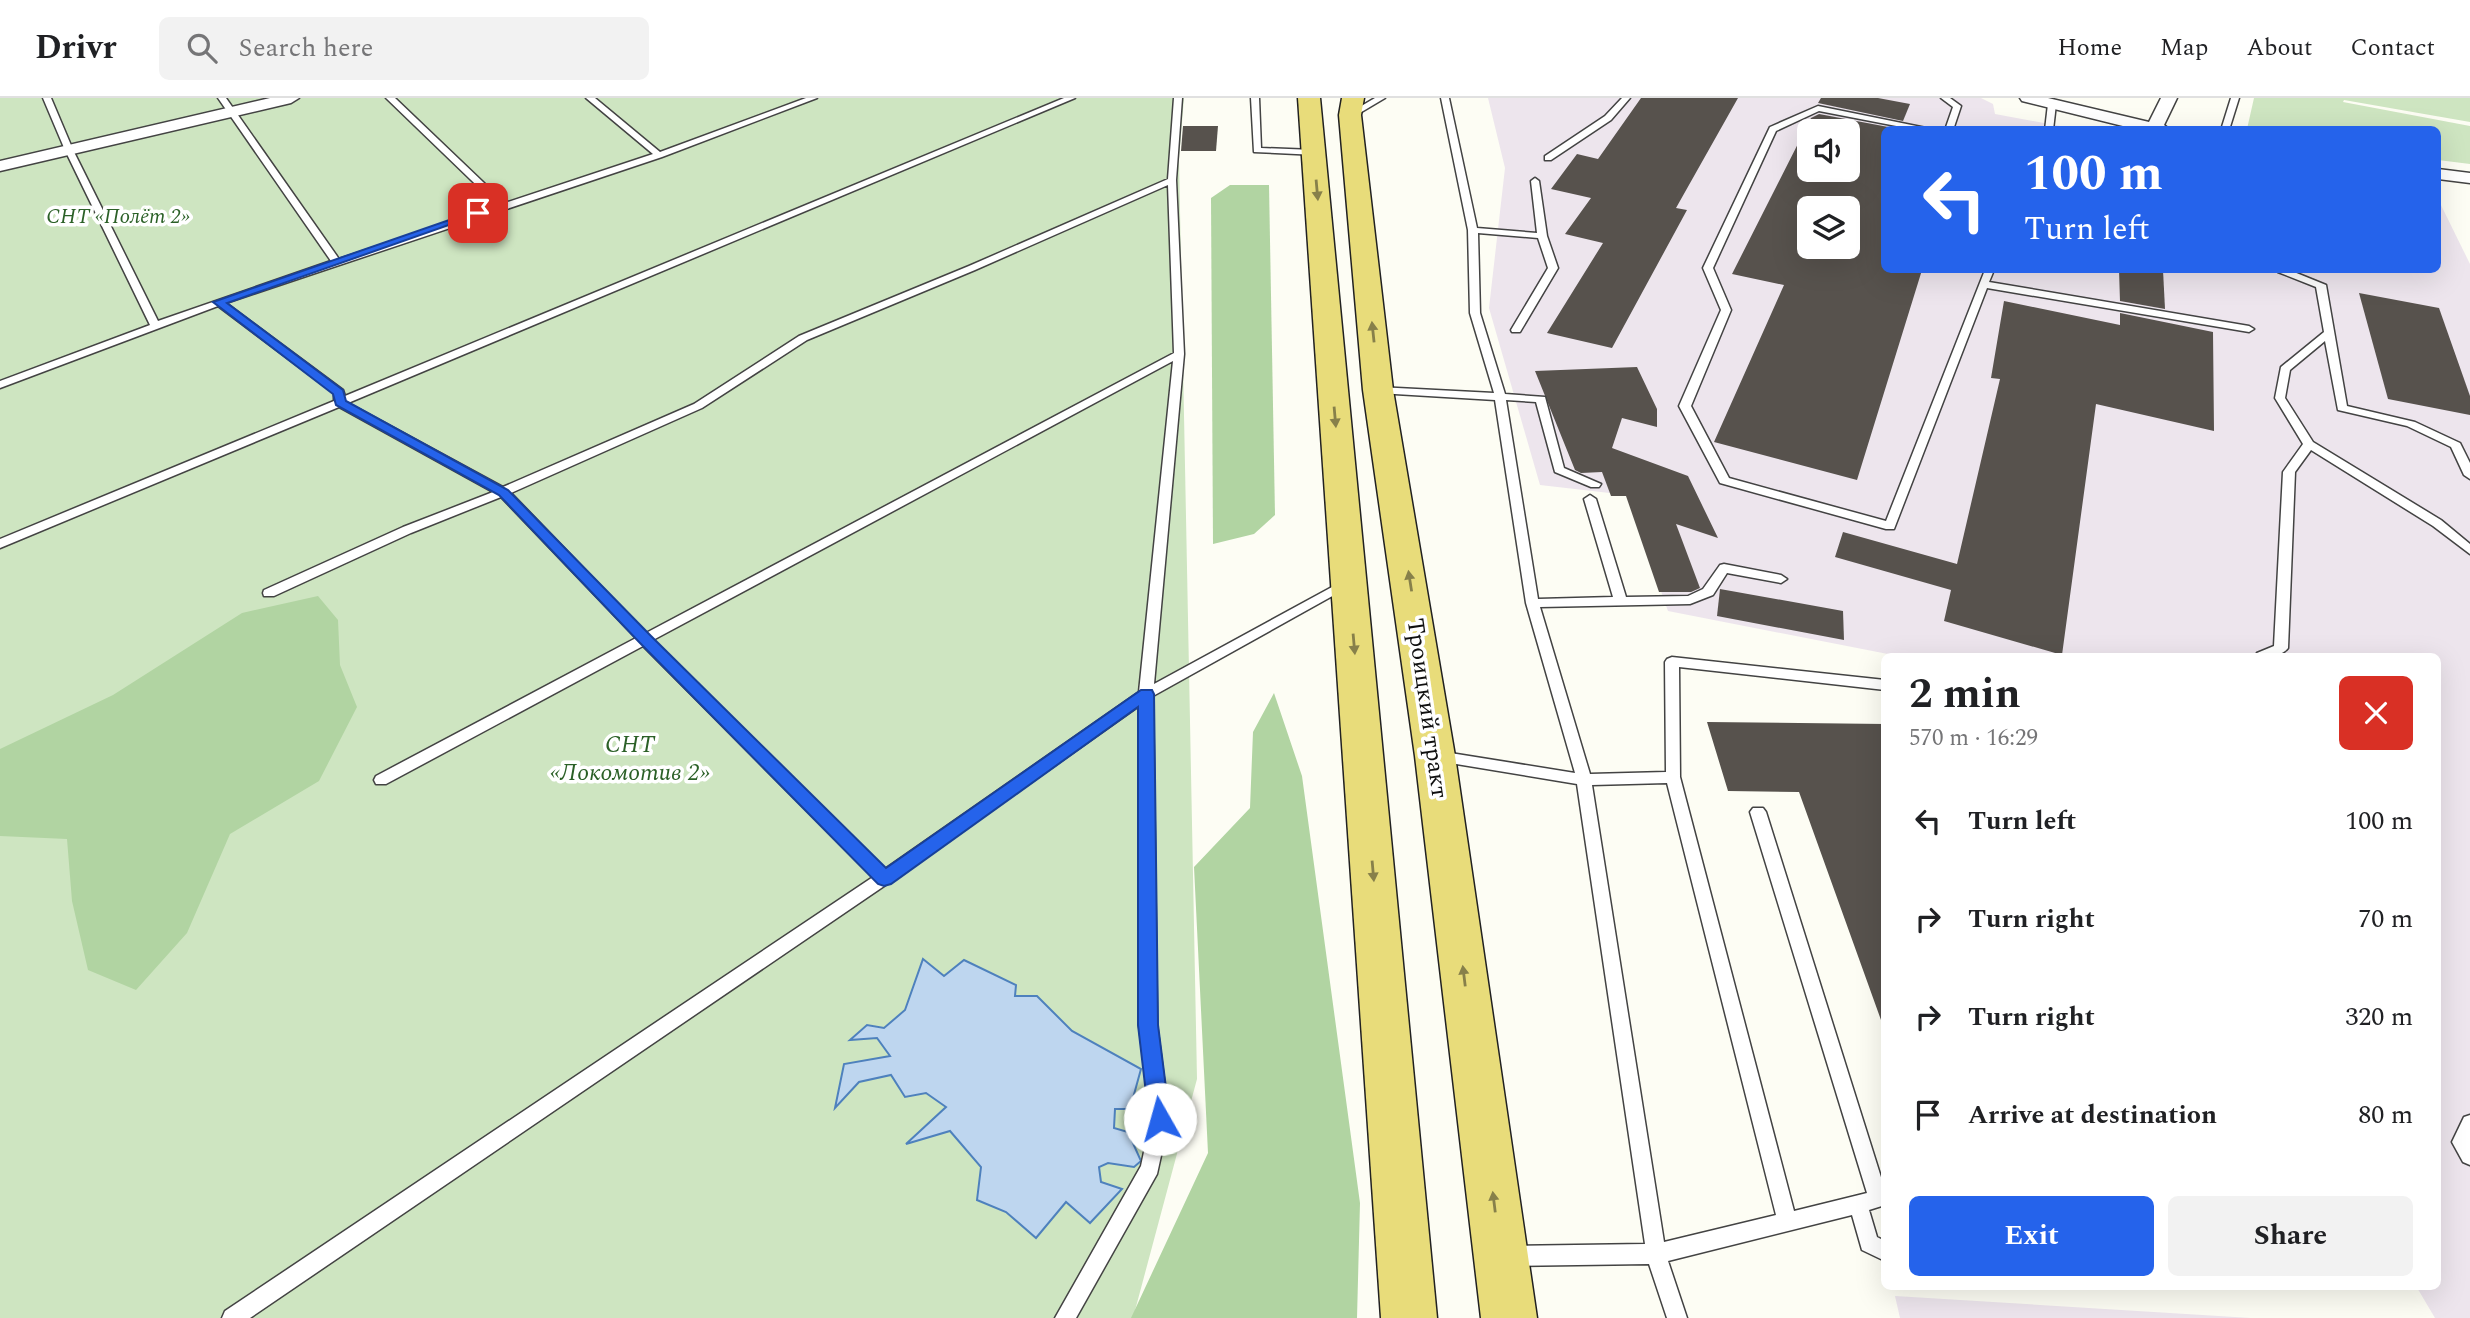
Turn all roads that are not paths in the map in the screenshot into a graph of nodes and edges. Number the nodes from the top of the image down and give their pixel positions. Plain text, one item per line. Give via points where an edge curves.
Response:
1 (47, 98) edge
2 (291, 98) edge
3 (390, 98) edge
4 (590, 98) edge
5 (813, 98) edge
6 (1071, 98) edge
7 (1178, 98) edge
8 (1255, 98) edge
9 (1309, 98) edge
10 (1445, 98) edge
11 (1626, 98) edge
12 (1945, 98) edge
13 (2028, 98) edge
14 (2169, 98) edge
15 (2235, 98) edge
16 (1361, 104) edge
17 (2052, 104) junction
18 (227, 105) edge
19 (1911, 126) edge
20 (1950, 126) edge
21 (2049, 126) edge
22 (2145, 126) edge
23 (2159, 126) edge
24 (2226, 126) edge
25 (69, 150) junction
26 (1314, 153) junction
27 (659, 155) junction
28 (1548, 158) dead end
29 (0, 166) edge
30 (2441, 174) edge
31 (2470, 178) edge
32 (1172, 180) junction
33 (1535, 181) dead end
34 (502, 205) junction
35 (1473, 230) junction
36 (1542, 236) junction
37 (336, 261) junction
38 (1988, 273) edge
39 (2289, 273) edge
40 (1983, 284) junction
41 (219, 302) junction
42 (156, 327) junction
43 (2249, 329) dead end
44 (1516, 330) dead end
45 (2327, 334) junction
46 (1179, 354) junction
47 (0, 385) edge
48 (1378, 390) junction
49 (1500, 394) junction
50 (340, 403) junction
51 (2309, 444) junction
52 (2470, 475) edge
53 (1595, 484) dead end
54 (503, 492) junction
55 (1590, 499) dead end
56 (0, 544) edge
57 (2470, 550) edge
58 (1781, 579) dead end
59 (1349, 583) junction
60 (269, 593) dead end
61 (1621, 601) junction
62 (1532, 603) junction
63 (645, 639) junction
64 (2269, 653) edge
65 (1881, 685) edge
66 (1146, 694) junction
67 (1436, 756) junction
68 (1673, 777) junction
69 (381, 780) dead end
70 (1584, 780) junction
71 (1758, 812) dead end
72 (884, 878) junction
73 (2470, 1124) edge
74 (2470, 1156) edge
75 (1858, 1204) junction
76 (1787, 1221) junction
77 (1881, 1249) edge
78 (1656, 1254) junction
79 (1501, 1256) junction
80 (232, 1318) edge
81 (1065, 1318) edge
82 (1409, 1318) edge
83 (1509, 1318) edge
84 (1677, 1318) edge

1 - 25 lane
2 - 18 street
3 - 34 lane
4 - 27 lane
5 - 27 lane via 783,104
6 - 50 lane
7 - 32 lane
8 - 26 lane via 1256,150
9 - 26 main road
10 - 35 lane
11 - 28 lane via 1608,118
12 - 20 lane via 1957,106
13 - 17 street
14 - 23 street
15 - 24 lane
48 -> 16 main road, Троицкий тракт
17 - 21 lane
17 - 22 street
18 - 25 street
18 - 37 lane
19 - 40 lane via 1818,108 1773,129 1708,268 1726,310 1685,407 1724,480 1890,526
25 - 29 street
25 - 42 lane
26 -> 59 main road
27 - 34 lane
30 - 31 street
32 - 46 lane
32 - 54 lane via 803,338 698,406
33 - 36 lane
34 - 37 lane
35 - 36 lane
35 - 49 lane via 1475,313
36 - 44 lane via 1553,268
37 - 41 lane
38 - 40 lane
39 - 45 lane via 2320,285
40 - 43 lane
41 - 42 lane
41 - 50 lane via 339,392
42 - 47 lane
45 - 51 lane via 2285,369 2280,398
45 - 52 lane via 2342,408 2411,425 2456,445
46 - 63 lane
46 - 66 lane
48 - 49 lane
67 -> 48 main road, Троицкий тракт
49 - 53 lane via 1541,399 1559,470
49 - 62 lane
50 - 54 lane
50 - 56 lane
51 - 57 lane via 2437,523
51 - 64 lane via 2290,472 2281,648
54 - 60 lane
54 - 63 lane
55 - 61 lane
58 - 61 lane via 1724,568 1708,592 1690,600
59 - 66 lane
59 -> 82 main road
61 - 62 lane
62 - 70 lane
63 - 69 lane
63 - 72 lane
65 - 68 lane via 1672,662
66 - 72 lane
66 - 81 lane via 1148,1025 1160,1119 1150,1168
67 - 70 lane
79 -> 67 main road, Троицкий тракт
68 - 70 lane
68 - 76 lane
70 - 78 lane
71 - 75 lane via 1878,1199
72 - 80 lane
73 - 74 lane via 2461,1142
75 - 76 lane
75 - 77 lane via 1869,1242
76 - 78 lane
78 - 79 lane
78 - 84 lane
79 - 83 main road, Троицкий тракт

